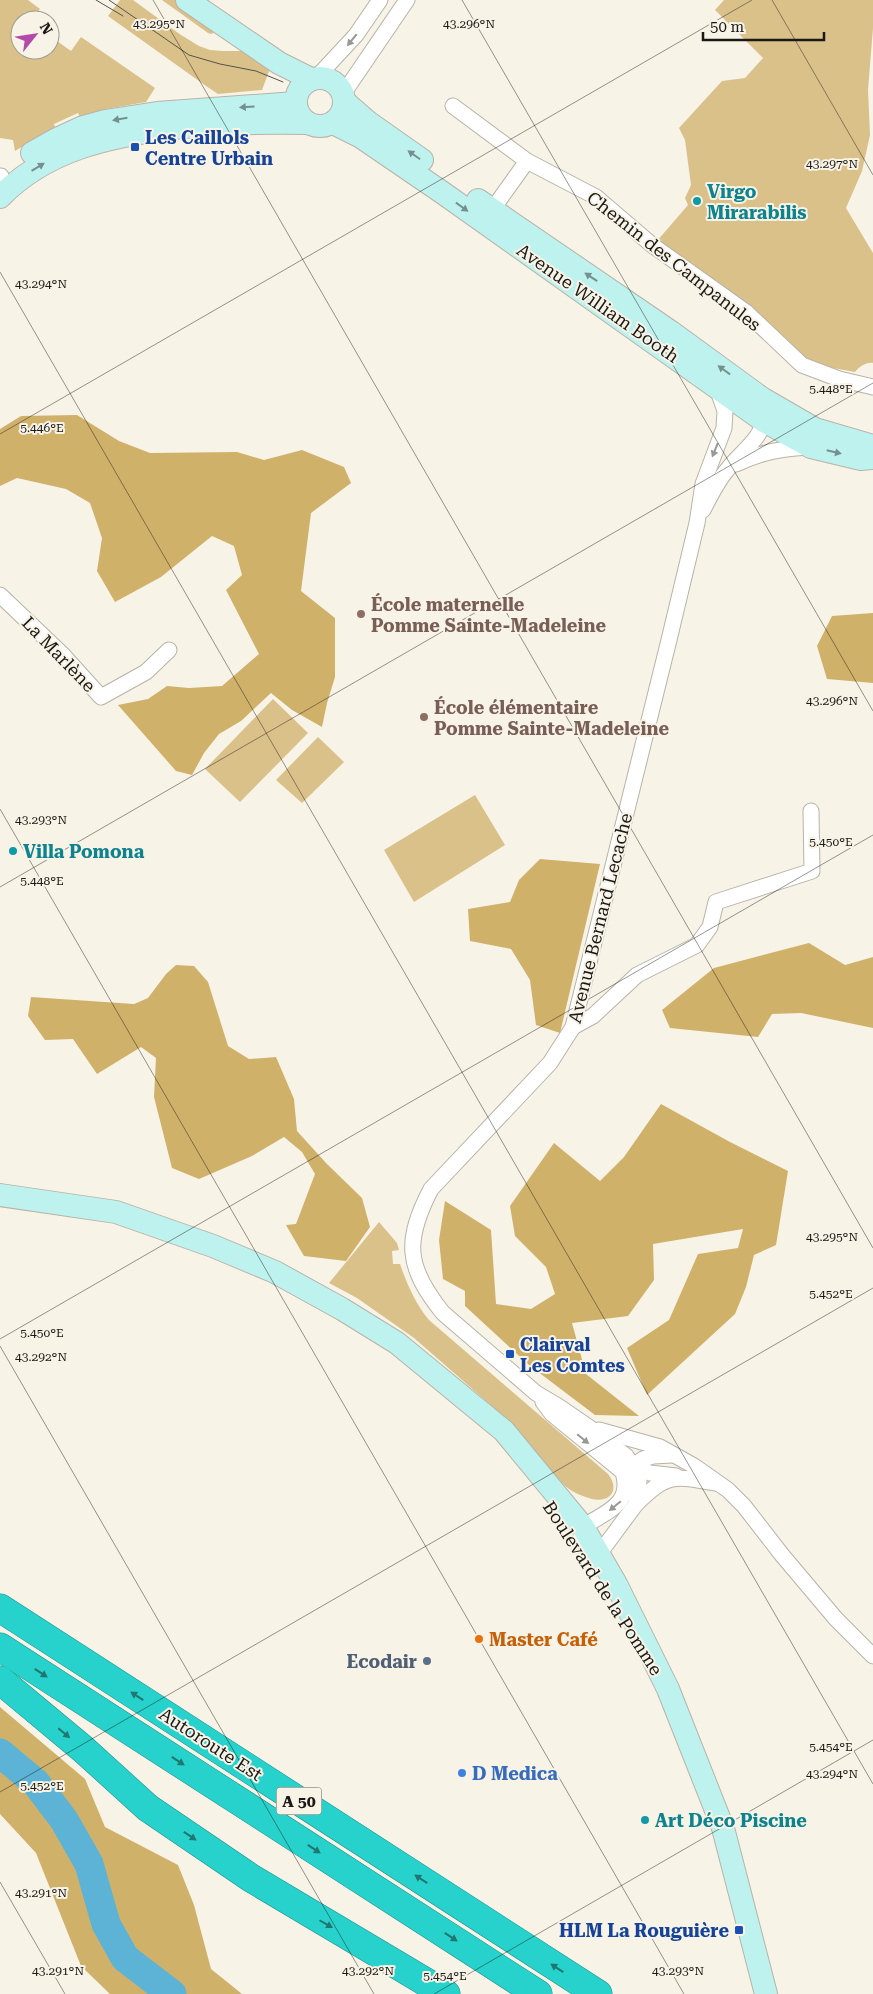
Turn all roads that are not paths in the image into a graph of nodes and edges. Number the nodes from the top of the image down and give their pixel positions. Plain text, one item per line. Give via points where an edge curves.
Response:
1 (187, 0) edge
2 (380, 0) edge
3 (407, 0) edge
4 (306, 86) junction
5 (344, 98) junction
6 (453, 106) dead end
7 (308, 123) junction
8 (333, 123) junction
9 (526, 161) junction
10 (0, 176) edge
11 (0, 197) edge
12 (492, 210) junction
13 (507, 239) junction
14 (717, 386) junction
15 (873, 387) edge
16 (757, 409) junction
17 (724, 428) junction
18 (873, 446) edge
19 (811, 447) junction
20 (873, 458) edge
21 (728, 468) junction
22 (697, 522) junction
23 (0, 595) edge
24 (169, 650) dead end
25 (811, 810) dead end
26 (573, 1027) junction
27 (0, 1195) edge
28 (536, 1393) junction
29 (590, 1428) junction
30 (677, 1455) junction
31 (629, 1469) junction
32 (681, 1476) junction
33 (719, 1483) junction
34 (636, 1504) junction
35 (589, 1549) junction
36 (0, 1608) edge
37 (0, 1647) edge
38 (873, 1656) edge
39 (0, 1680) edge
40 (446, 1994) edge
41 (538, 1994) edge
42 (598, 1994) edge
43 (766, 1994) edge

1 - 4 street via 288,68
2 -> 4 street via 356,35
3 - 5 street
4 - 5 street via 328,78 338,84
4 - 7 street via 298,111
4 -> 10 street via 83,127 55,140
5 - 8 street via 339,117
12 -> 5 street, Avenue William Booth via 368,122
6 - 9 street, Chemin des Campanules
7 - 8 street via 316,126
11 -> 7 street via 27,174 60,154 106,138 246,122
8 -> 13 street, Avenue William Booth via 361,137
9 - 12 street
9 - 15 street, Chemin des Campanules via 596,197 652,245 746,312 802,365 847,382
12 - 13 street
16 -> 12 street, Avenue William Booth via 671,332
13 - 14 street, Avenue William Booth
14 - 16 street, Avenue William Booth
14 - 17 street, Avenue Bernard Lecache via 725,411
16 - 17 street, Avenue Bernard Lecache
16 - 18 street, Avenue William Booth
16 - 19 street, Avenue William Booth
16 - 21 street, Avenue Bernard Lecache via 758,435
17 -> 22 street, Avenue Bernard Lecache via 702,484
19 -> 20 street, Avenue William Booth via 861,459
19 - 21 street via 770,451
21 - 22 street, Avenue Bernard Lecache
22 - 26 street, Avenue Bernard Lecache
23 - 24 street, La Marlène via 63,654 101,697 146,672
25 - 26 street via 812,871 716,902 710,926 697,944 637,974 593,1016
26 - 28 street, Avenue Bernard Lecache via 550,1063 431,1189 419,1212 412,1237 417,1270 437,1305
27 - 35 street, Boulevard de la Pomme via 116,1212 275,1272 342,1309 397,1343 460,1396 525,1478
28 - 29 street, Avenue Bernard Lecache
28 -> 31 street, Avenue Bernard Lecache via 552,1414
29 - 30 street via 660,1447
29 - 31 street, Avenue Bernard Lecache via 626,1456
30 - 31 street via 653,1456
30 - 33 street
31 - 32 street
31 - 34 street via 640,1481
31 -> 35 street via 624,1496
32 - 33 street
32 - 34 street via 654,1487
33 - 38 street via 744,1506 836,1619
34 - 35 street
35 - 43 street, Boulevard de la Pomme via 616,1584 668,1689 724,1828
42 -> 36 highway, Autoroute Est / A 50
37 -> 41 highway, Autoroute Est / A 50
39 -> 40 highway via 148,1808 251,1878

